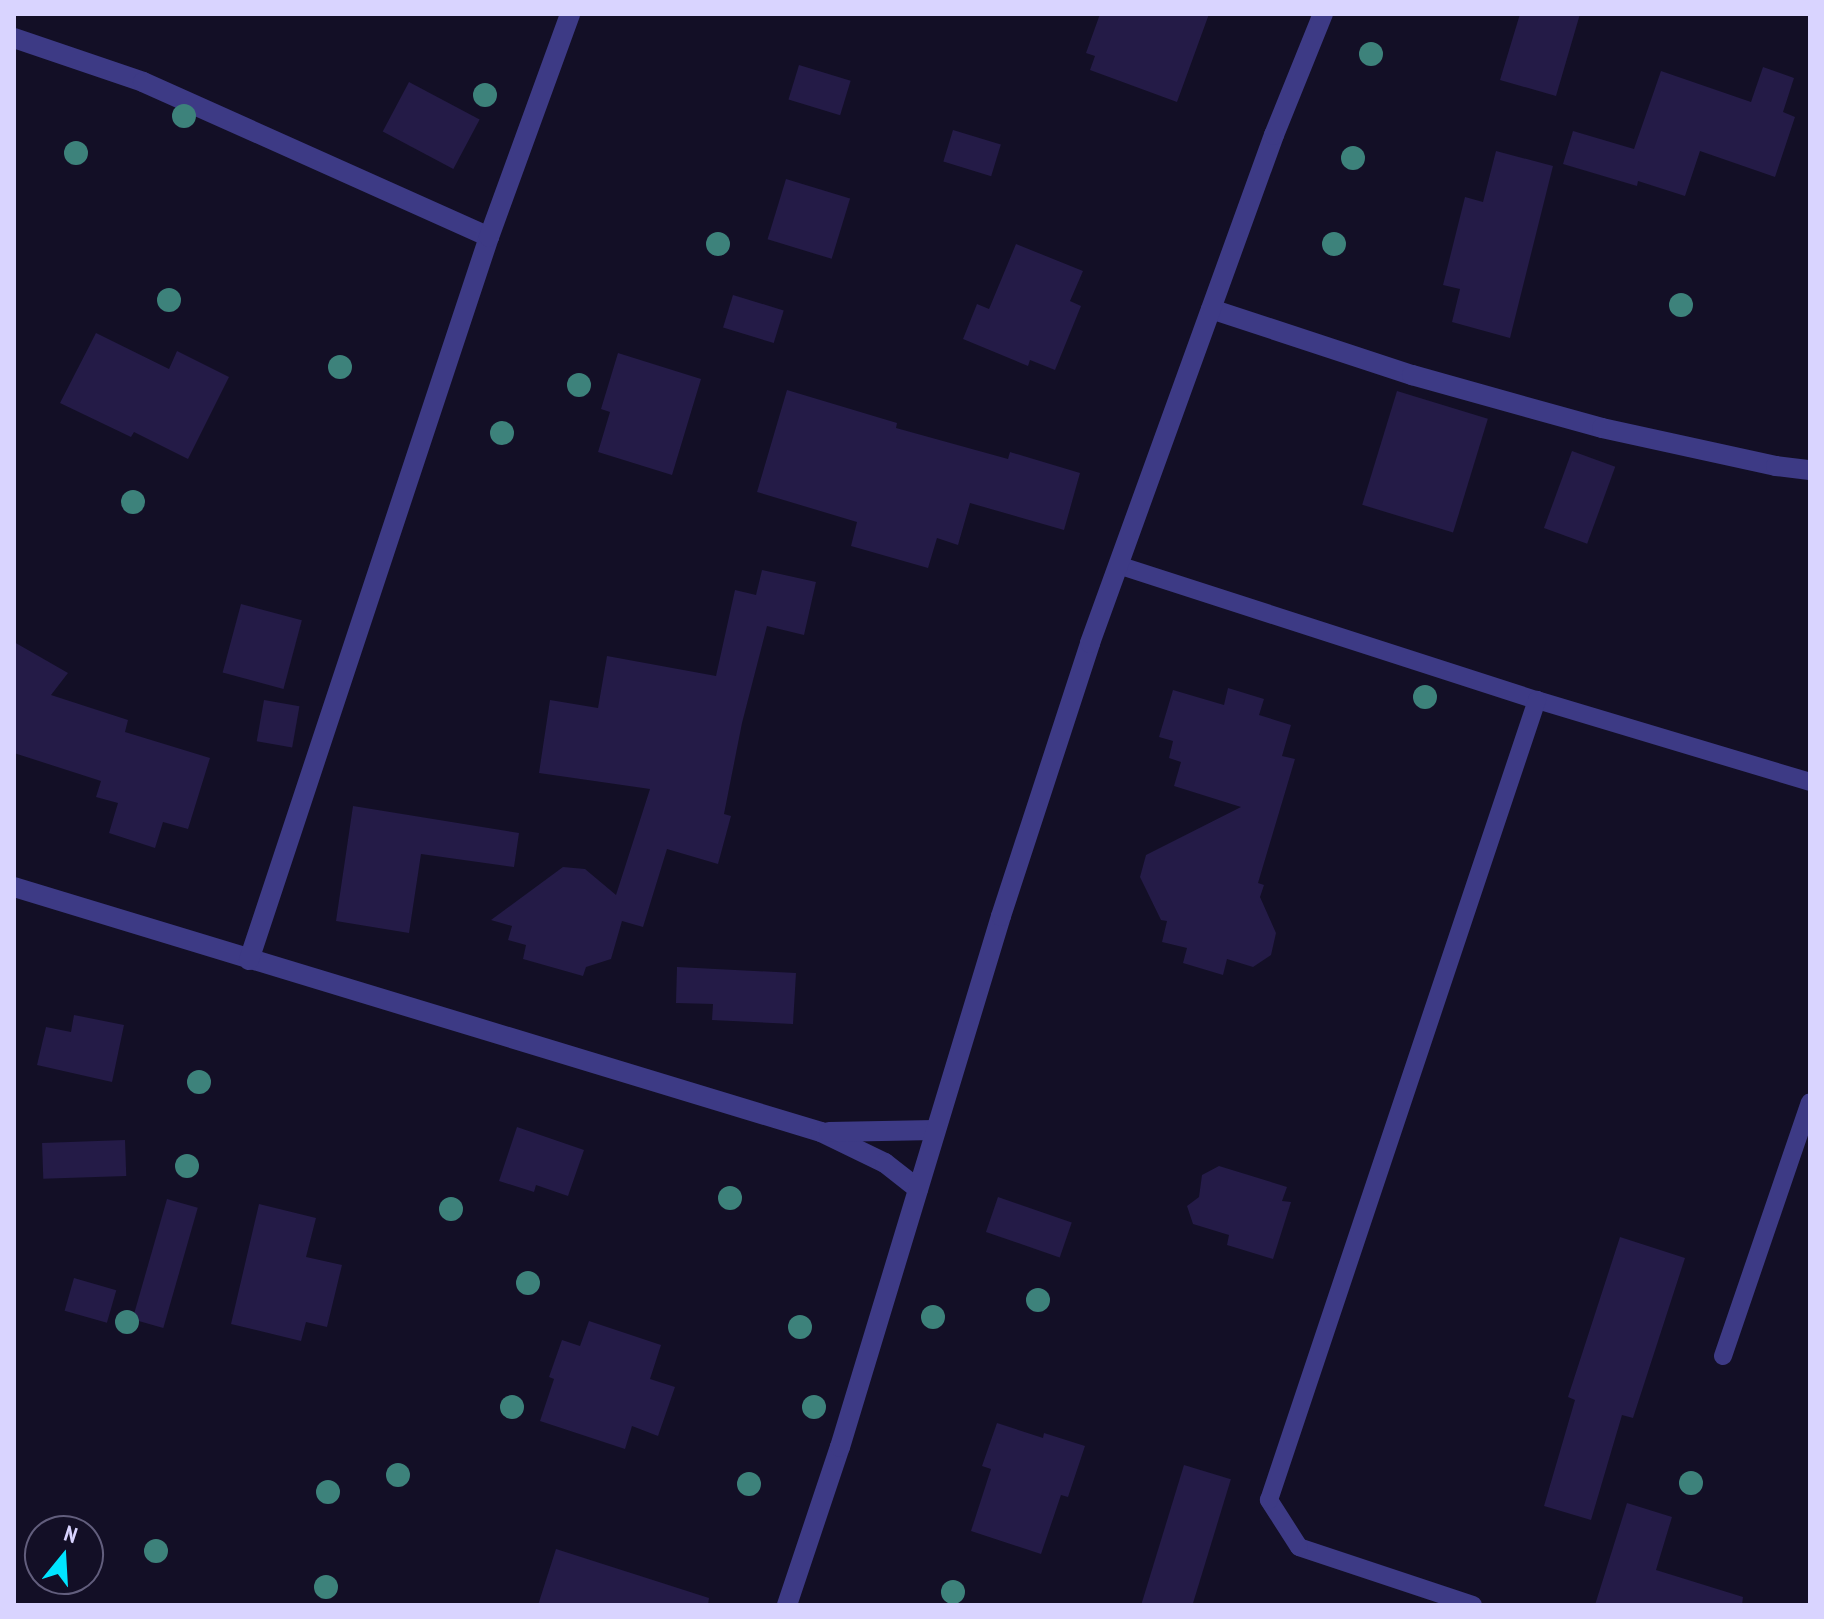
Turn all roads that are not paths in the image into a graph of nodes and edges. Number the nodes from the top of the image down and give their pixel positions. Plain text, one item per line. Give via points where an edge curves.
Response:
1 (570, 14) edge
2 (1323, 14) edge
3 (14, 38) edge
4 (489, 237) junction
5 (1211, 309) junction
6 (1810, 470) edge
7 (1118, 565) junction
8 (1537, 700) junction
9 (1810, 782) edge
10 (14, 887) edge
11 (249, 960) junction
12 (1810, 1102) edge
13 (935, 1130) junction
14 (821, 1132) junction
15 (918, 1189) junction
16 (1723, 1356) dead end
17 (787, 1605) edge
18 (1473, 1605) edge

1 - 4 street
2 - 5 street
3 - 4 street via 143,82
4 - 11 street
5 - 6 street via 1412,375 1602,428
5 - 7 street
7 - 8 lane
7 - 13 street
8 - 9 lane
8 - 18 lane via 1269,1500 1299,1547
10 - 11 street
11 - 14 street
12 - 16 lane
13 - 14 street
13 - 15 street
14 - 15 street via 885,1163
15 - 17 street

